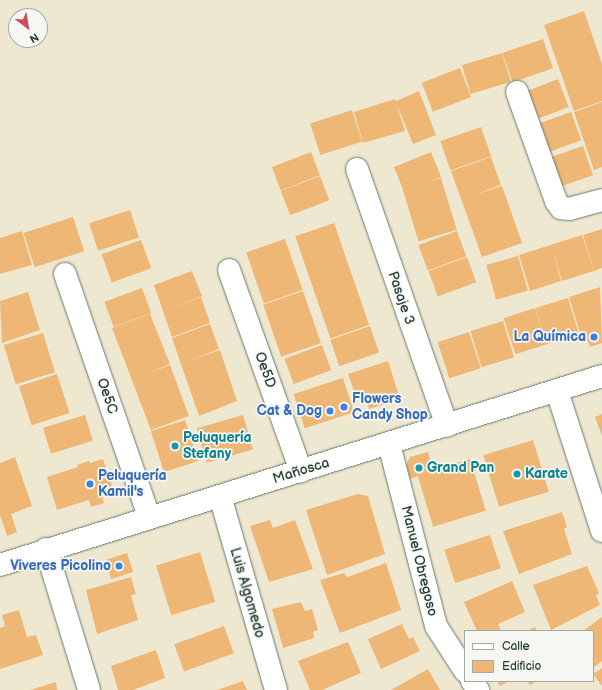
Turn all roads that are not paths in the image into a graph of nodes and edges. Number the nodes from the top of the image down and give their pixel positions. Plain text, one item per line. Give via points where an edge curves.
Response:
1 (517, 92) dead end
2 (357, 169) dead end
3 (602, 200) edge
4 (229, 270) dead end
5 (65, 274) dead end
6 (602, 376) edge
7 (557, 391) junction
8 (446, 426) junction
9 (389, 444) junction
10 (301, 471) junction
11 (220, 496) junction
12 (149, 517) junction
13 (602, 531) edge
14 (46, 549) junction
15 (0, 565) edge
16 (464, 669) edge
17 (89, 690) edge
18 (276, 690) edge

1 - 3 street via 556,201 561,208 569,210
2 - 8 street, Pasaje 3
4 - 10 street, Oe5D
5 - 12 street, Oe5C
6 - 7 street, Mañosca
7 - 8 street, Mañosca
7 - 13 street
8 - 9 street, Mañosca
9 - 10 street, Mañosca
9 - 16 street, Manuel Obregoso via 436,626
10 - 11 street, Mañosca
11 - 12 street, Mañosca
11 - 18 street, Luis Algomedo
12 - 14 street, Mañosca
14 - 15 street, Mañosca
14 - 17 street

